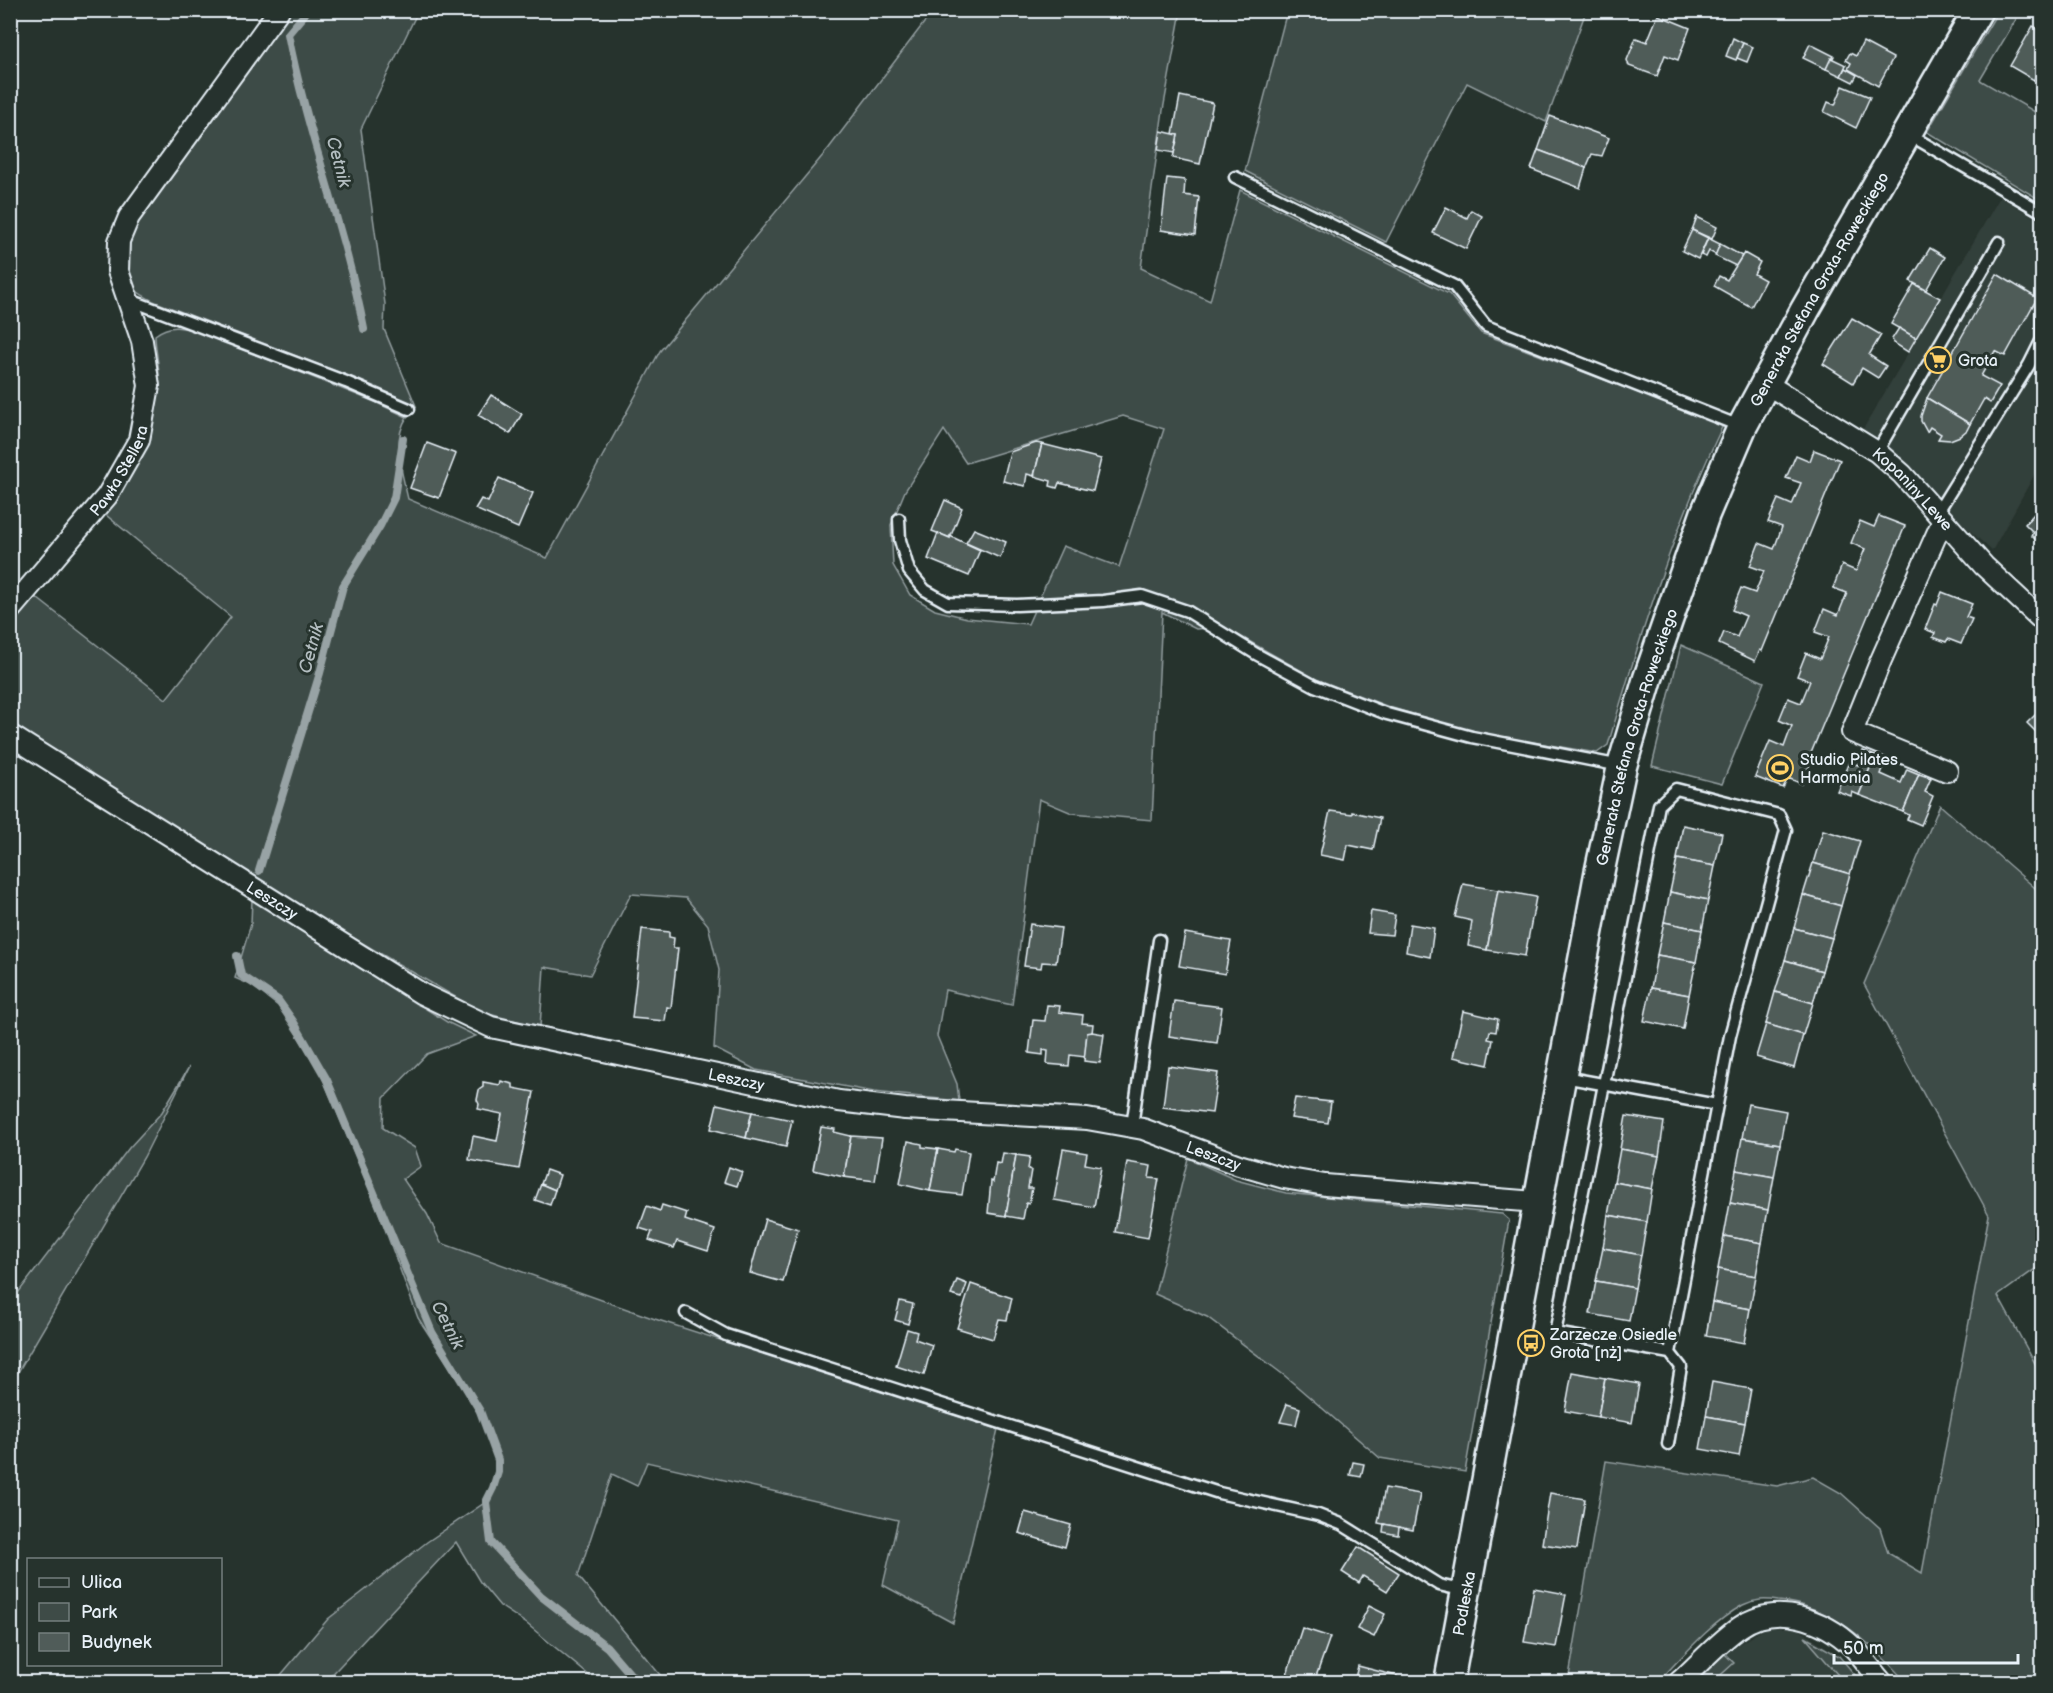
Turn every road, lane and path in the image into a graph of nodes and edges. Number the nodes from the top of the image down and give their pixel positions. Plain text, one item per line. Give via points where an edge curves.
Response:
1 (279, 10) edge
2 (1978, 10) edge
3 (1907, 134) junction
4 (1235, 177) dead end
5 (2043, 212) edge
6 (2000, 242) dead end
7 (130, 300) junction
8 (2043, 302) edge
9 (1764, 383) junction
10 (409, 409) dead end
11 (1742, 427) junction
12 (1877, 452) junction
13 (1940, 517) junction
14 (898, 519) dead end
15 (10, 610) edge
16 (2043, 620) edge
17 (10, 735) edge
18 (1622, 766) junction
19 (1947, 771) dead end
20 (1159, 940) dead end
21 (1560, 1076) junction
22 (1603, 1084) junction
23 (1717, 1105) junction
24 (1132, 1126) junction
25 (1537, 1202) junction
26 (686, 1313) dead end
27 (1670, 1353) junction
28 (1668, 1444) dead end
29 (1477, 1526) joint
30 (1466, 1591) junction
31 (1449, 1683) edge
32 (1679, 1683) edge
33 (1882, 1683) edge

1 - 7 street, Pawła Stellera via 129,217 120,241 118,271
2 - 3 street, Generała Stefana Grota-Roweckiego
3 - 5 lane
3 - 9 street, Generała Stefana Grota-Roweckiego
4 - 11 lane via 1454,286 1486,326
6 - 12 lane
7 - 10 lane
7 - 15 street, Pawła Stellera via 142,340 148,386 139,440 107,496
8 - 13 lane via 2042,339
9 - 11 street, Generała Stefana Grota-Roweckiego
9 - 12 street, Kopaniny Lewe
11 - 18 street, Generała Stefana Grota-Roweckiego via 1677,592
12 - 13 street, Kopaniny Lewe
13 - 16 street, Kopaniny Lewe via 1984,566
13 - 19 street via 1852,732
14 - 18 lane via 909,571 925,590 948,603 1017,605 1142,596 1187,611 1315,686 1387,714 1472,736
17 - 24 street, Leszczy via 422,994 491,1027 839,1101 905,1109 1087,1119
18 - 21 street, Generała Stefana Grota-Roweckiego
20 - 24 lane
21 - 22 lane
21 - 25 street, Generała Stefana Grota-Roweckiego
22 - 23 lane
22 - 23 lane via 1659,805 1676,789 1779,815 1786,830 1730,1036
22 - 27 lane via 1555,1333
23 - 27 lane
24 - 25 street, Leszczy via 1284,1178 1325,1185
25 - 29 street, Generała Stefana Grota-Roweckiego
26 - 30 lane via 726,1335 1099,1455 1219,1493 1318,1515 1341,1524 1439,1585
27 - 28 lane via 1681,1367
29 - 30 street, Podleska
30 - 31 street, Podleska
32 - 33 street via 1740,1627 1759,1617 1784,1614 1817,1624 1842,1639

